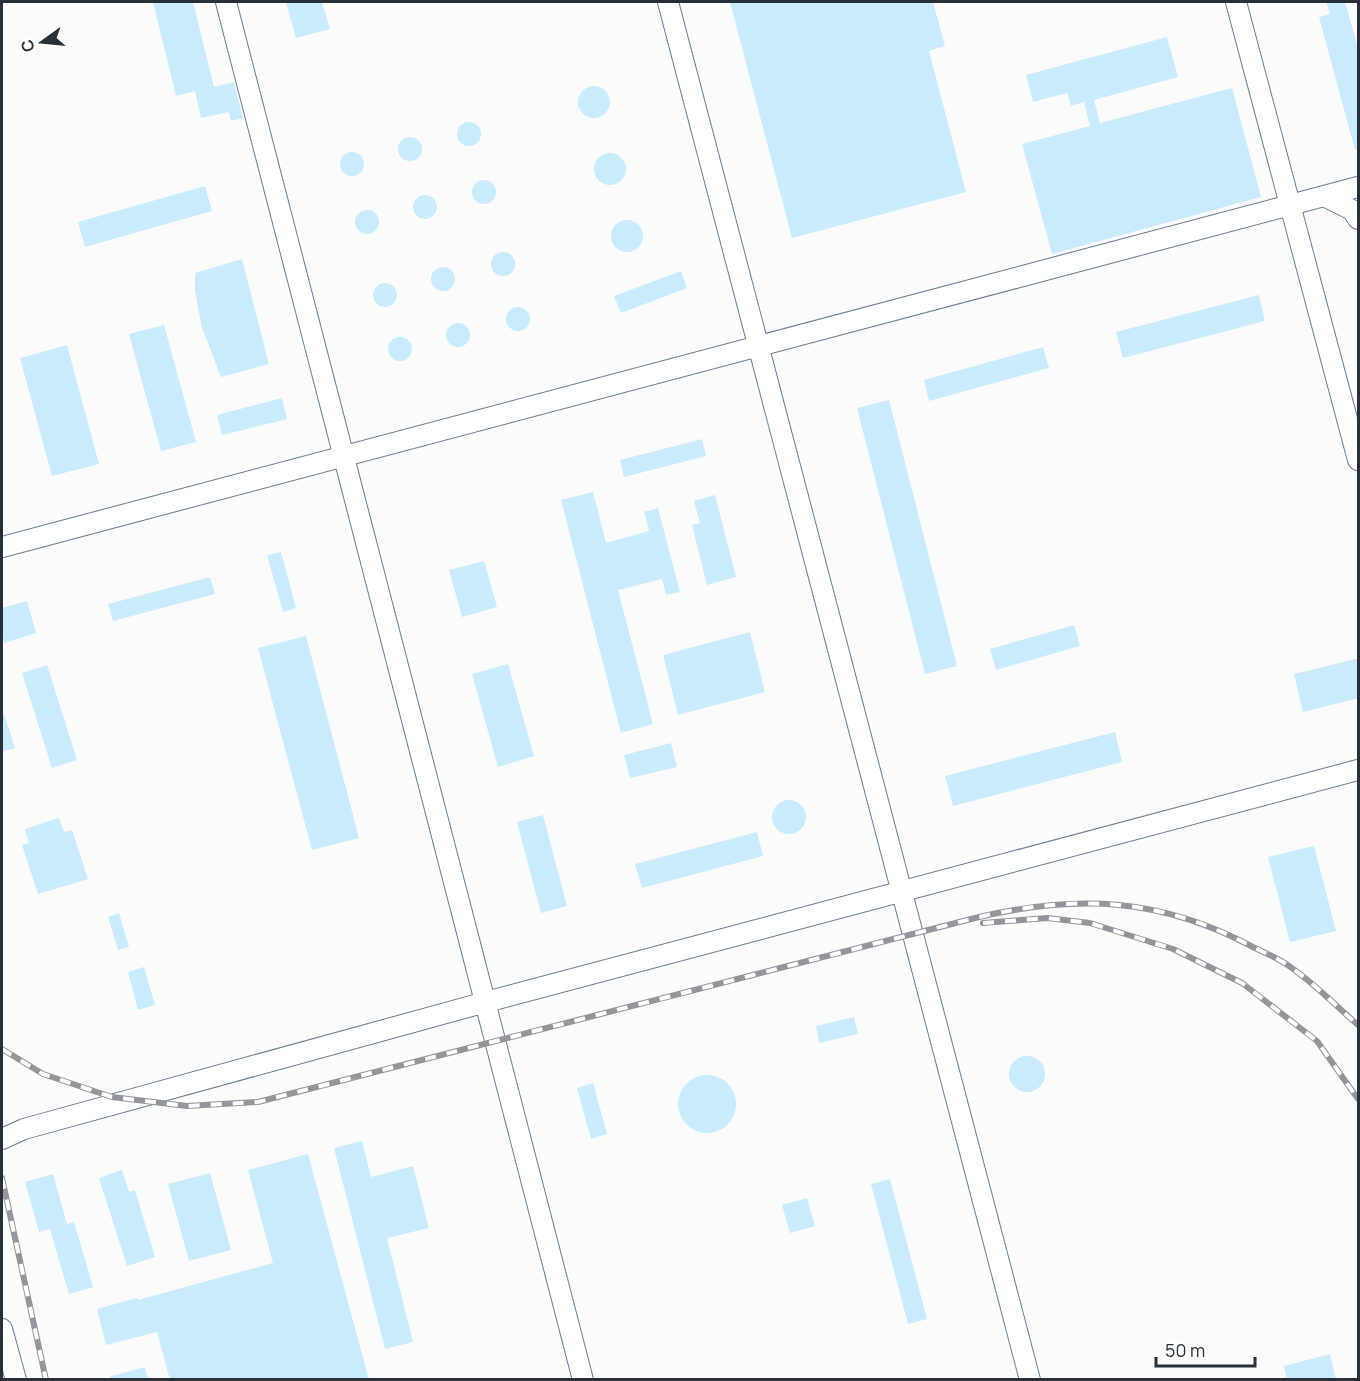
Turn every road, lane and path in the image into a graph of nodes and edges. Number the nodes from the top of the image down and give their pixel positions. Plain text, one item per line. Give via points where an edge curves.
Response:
1 (226, 2) edge
2 (668, 2) edge
3 (1236, 2) edge
4 (1359, 187) edge
5 (1324, 196) junction
6 (1290, 205) junction
7 (1359, 219) edge
8 (759, 347) junction
9 (1357, 452) edge
10 (343, 458) junction
11 (2, 548) edge
12 (1359, 770) edge
13 (902, 891) junction
14 (486, 1002) junction
15 (2, 1139) edge
16 (2, 1329) edge
17 (16, 1380) edge
18 (583, 1380) edge
19 (1030, 1380) edge

1 - 10 lane
2 - 8 lane
3 - 6 lane
4 - 5 lane
5 - 6 lane
5 - 7 lane via 1352,210
6 - 8 lane
6 - 9 lane
8 - 10 lane
8 - 13 lane
10 - 11 lane
10 - 14 lane
12 - 13 lane
13 - 14 lane
13 - 19 lane
14 - 15 lane via 24,1129
14 - 18 lane
16 - 17 lane

